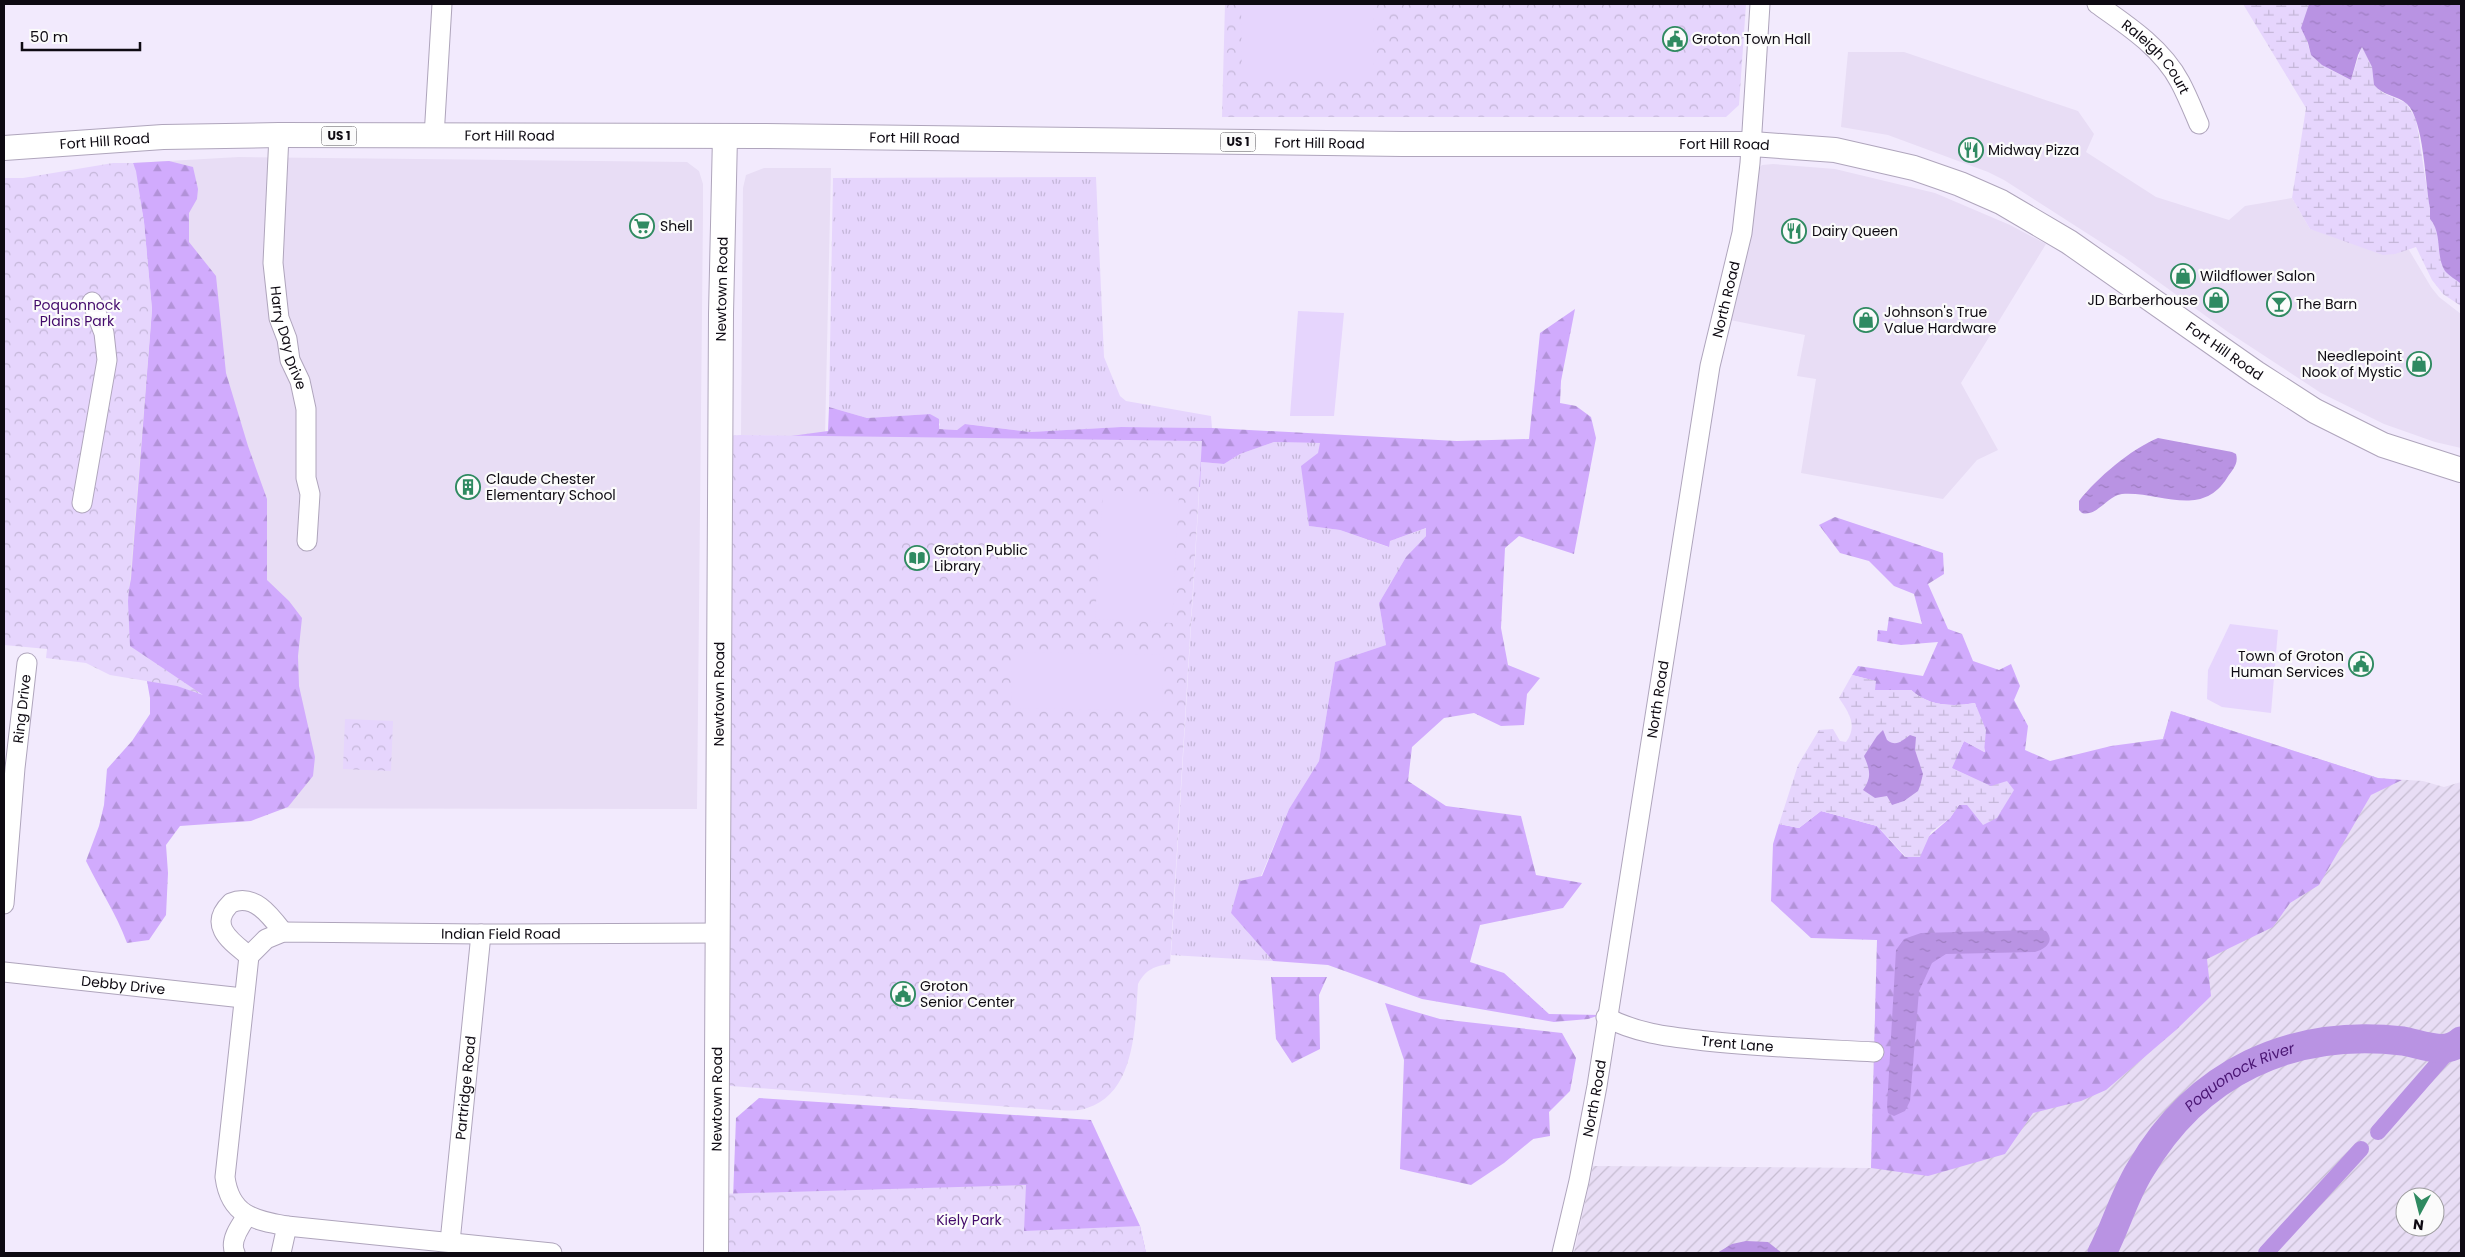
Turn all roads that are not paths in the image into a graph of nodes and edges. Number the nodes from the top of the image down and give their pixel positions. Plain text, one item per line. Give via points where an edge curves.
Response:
1 (442, 4) edge
2 (1760, 4) edge
3 (2097, 4) edge
4 (2199, 124) dead end
5 (279, 135) junction
6 (434, 136) junction
7 (725, 136) junction
8 (1752, 144) junction
9 (4, 148) edge
10 (92, 302) dead end
11 (2461, 470) edge
12 (82, 504) dead end
13 (306, 541) dead end
14 (28, 662) dead end
15 (9, 768) edge
16 (4, 904) edge
17 (283, 932) junction
18 (719, 933) junction
19 (481, 934) junction
20 (249, 956) junction
21 (4, 972) edge
22 (243, 998) junction
23 (1606, 1017) junction
24 (1874, 1052) dead end
25 (247, 1216) junction
26 (287, 1226) junction
27 (450, 1242) junction
28 (235, 1253) edge
29 (281, 1253) edge
30 (552, 1253) edge
31 (716, 1253) edge
32 (1562, 1253) edge

1 - 6 street
2 - 8 street, North Road
3 - 4 street, Raleigh Court via 2155,49 2180,80
5 - 6 main road, Fort Hill Road / US 1
5 - 9 main road, Fort Hill Road / US 1 via 145,137
5 - 13 street, Harry Day Drive via 274,273 279,318 306,409 306,478 310,494
6 - 7 main road, Fort Hill Road / US 1
7 - 8 main road, Fort Hill Road / US 1 via 1402,144
7 - 18 main road, Newtown Road via 721,324
8 - 11 main road, Fort Hill Road / US 1 via 1819,148 1868,156 1929,173 1987,195 2054,232 2315,411 2383,445
8 - 23 street, North Road via 1742,233 1710,366
10 - 12 street via 107,343 107,360
14 - 15 street, Ring Drive
15 - 16 street, Ring Drive
17 - 19 street, Indian Field Road
17 - 20 street, Indian Field Road via 266,938
17 - 20 street via 254,902 231,903 222,915 223,932 230,942
18 - 19 street, Indian Field Road
18 - 31 main road, Newtown Road
19 - 27 street, Partridge Road
20 - 22 street
21 - 22 street, Debby Drive
22 - 25 street via 225,1177 230,1199
23 - 24 street, Trent Lane via 1633,1029 1662,1036
23 - 32 street, North Road via 1584,1154
25 - 26 street
25 - 28 street via 235,1236 232,1248
26 - 27 street
26 - 29 street
27 - 30 street

